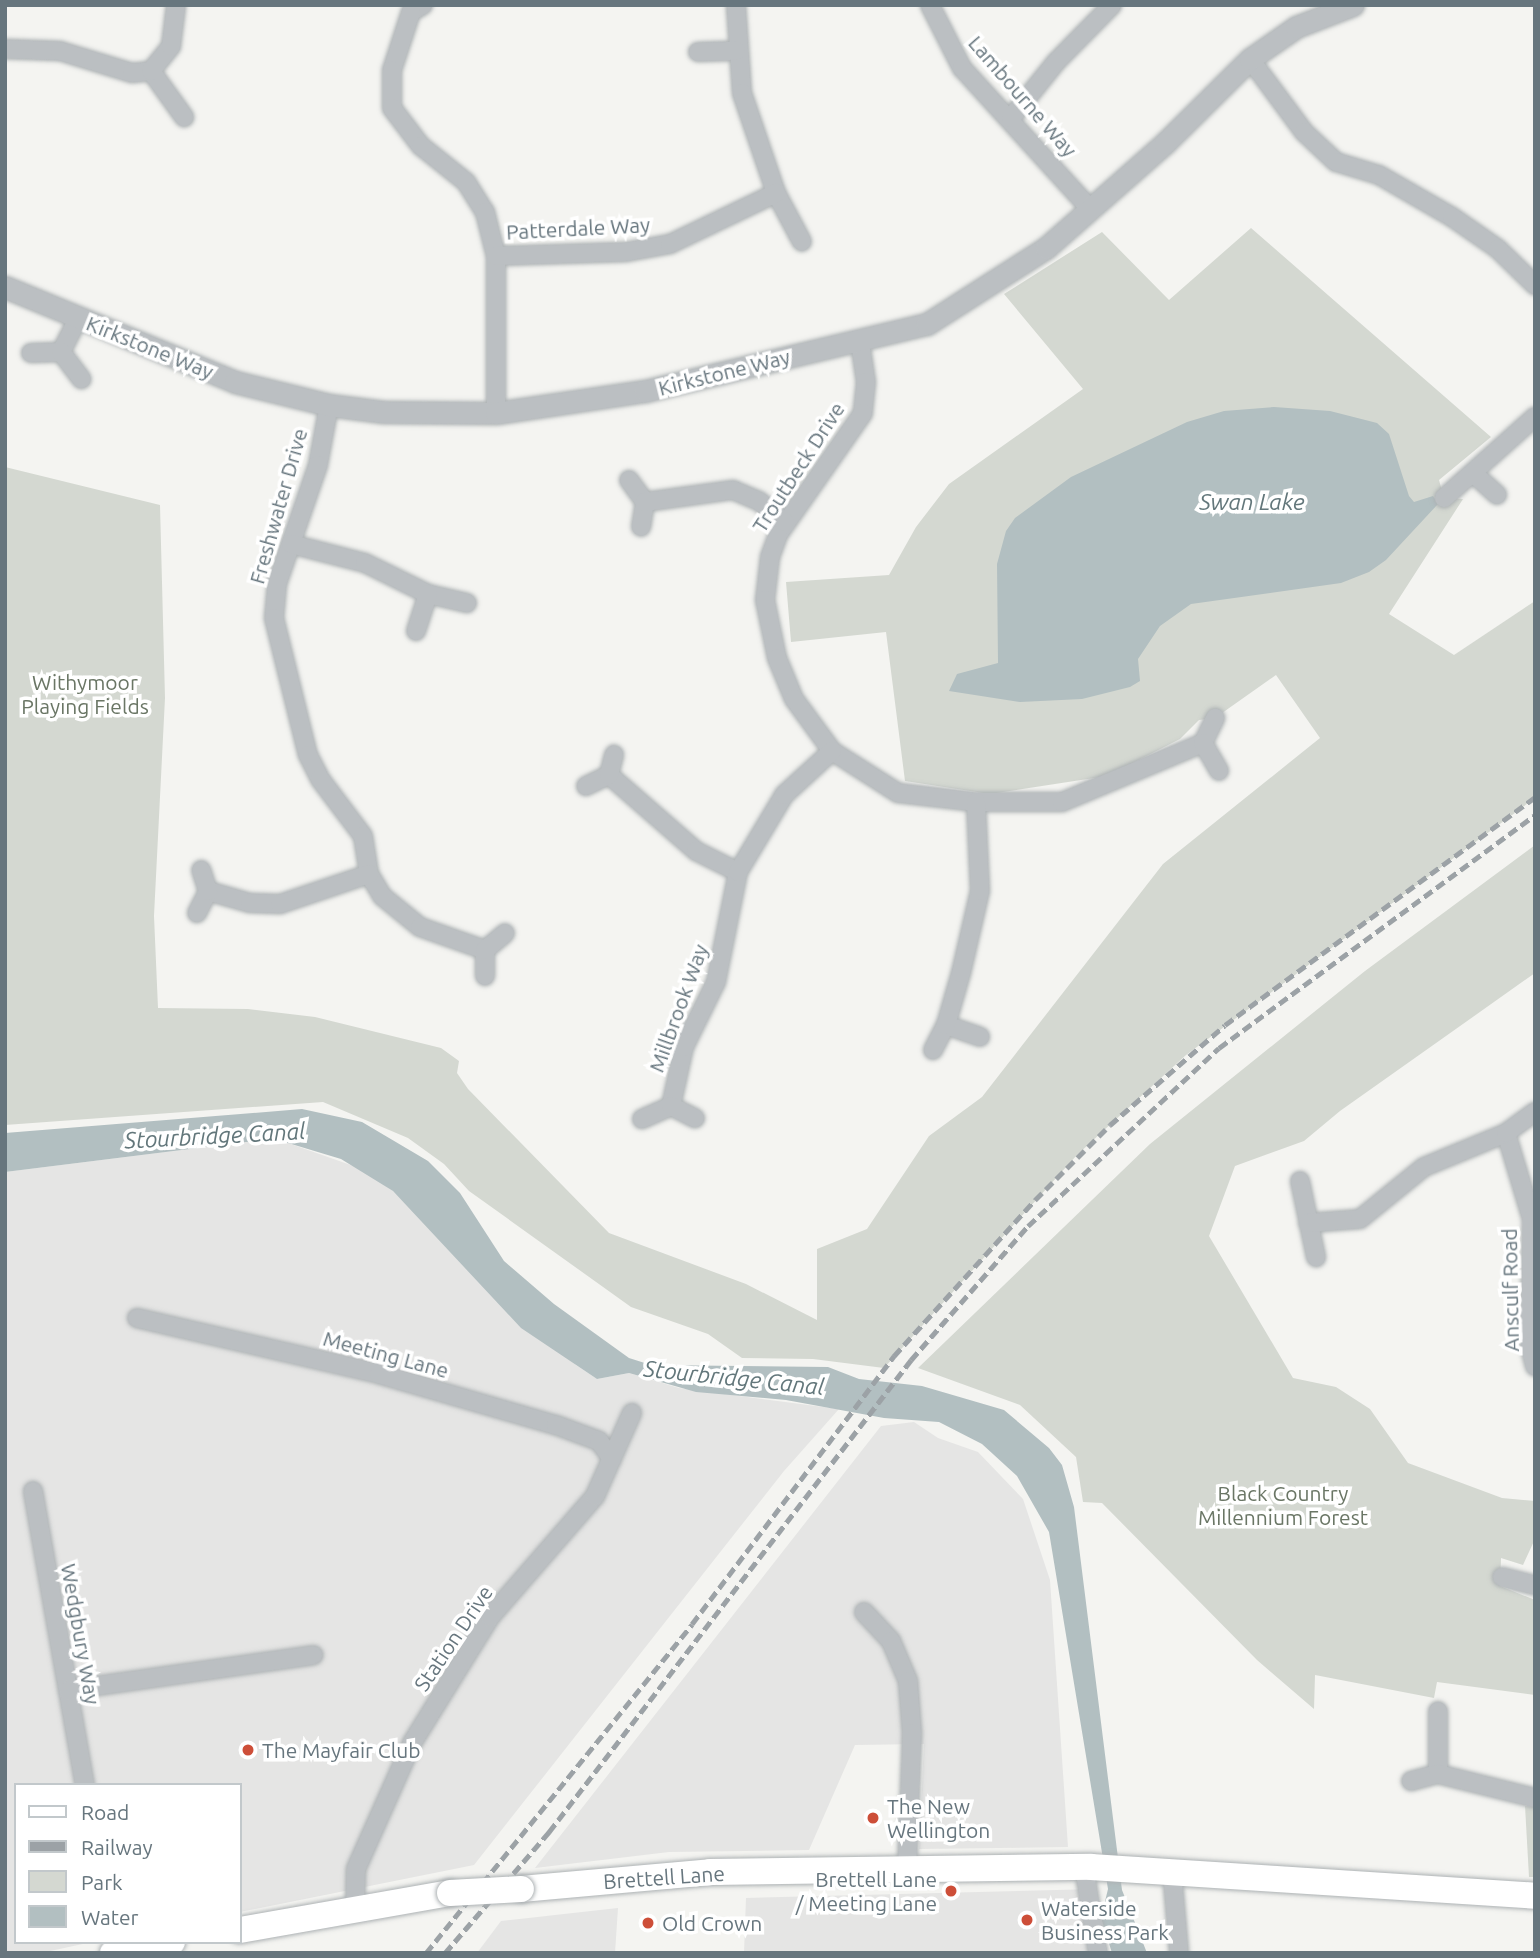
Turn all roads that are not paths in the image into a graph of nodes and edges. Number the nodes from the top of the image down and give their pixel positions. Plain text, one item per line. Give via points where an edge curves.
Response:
1 (176, 5) edge
2 (737, 5) edge
3 (930, 5) edge
4 (1112, 5) edge
5 (1353, 5) edge
6 (411, 7) edge
7 (5, 48) edge
8 (736, 51) junction
9 (698, 52) dead end
10 (1250, 59) junction
11 (151, 71) junction
12 (184, 117) dead end
13 (1011, 118) junction
14 (776, 193) junction
15 (1091, 210) junction
16 (802, 242) dead end
17 (496, 256) junction
18 (1532, 276) edge
19 (5, 287) edge
20 (79, 317) junction
21 (860, 342) junction
22 (61, 352) junction
23 (31, 354) dead end
24 (81, 379) dead end
25 (329, 405) junction
26 (496, 413) junction
27 (1535, 417) edge
28 (1474, 474) junction
29 (629, 480) dead end
30 (1497, 495) dead end
31 (1444, 498) dead end
32 (645, 502) junction
33 (785, 522) junction
34 (641, 527) dead end
35 (291, 544) junction
36 (428, 594) junction
37 (467, 603) dead end
38 (416, 631) dead end
39 (1215, 718) dead end
40 (1203, 743) junction
41 (832, 751) junction
42 (614, 755) dead end
43 (1219, 771) dead end
44 (609, 775) junction
45 (586, 786) dead end
46 (976, 802) junction
47 (201, 870) dead end
48 (738, 872) junction
49 (369, 874) junction
50 (208, 891) junction
51 (197, 913) dead end
52 (505, 933) dead end
53 (485, 950) junction
54 (485, 976) dead end
55 (946, 1025) junction
56 (980, 1037) dead end
57 (933, 1050) dead end
58 (671, 1106) junction
59 (1535, 1112) edge
60 (695, 1118) dead end
61 (642, 1119) dead end
62 (1506, 1133) junction
63 (1300, 1181) dead end
64 (1308, 1223) junction
65 (1316, 1257) dead end
66 (1533, 1292) edge
67 (137, 1318) dead end
68 (1535, 1366) edge
69 (632, 1413) dead end
70 (612, 1459) junction
71 (33, 1491) dead end
72 (1502, 1577) dead end
73 (1535, 1585) edge
74 (864, 1612) dead end
75 (314, 1655) dead end
76 (68, 1690) junction
77 (1438, 1711) dead end
78 (1438, 1774) junction
79 (1411, 1781) dead end
80 (85, 1783) edge
81 (1535, 1798) edge
82 (1088, 1867) junction
83 (1172, 1871) junction
84 (907, 1872) junction
85 (1535, 1896) edge
86 (355, 1909) junction
87 (242, 1930) edge
88 (161, 1944) edge
89 (111, 1953) edge
90 (1098, 1953) edge
91 (1179, 1953) edge

1 - 11 street via 172,46
2 - 8 street
3 - 13 street, Lambourne Way via 962,68
4 - 13 street via 1056,62
5 - 10 street, Kirkstone Way via 1296,27
6 - 17 street via 392,70 392,108 421,146 466,182 485,212
7 - 11 street via 60,51 132,73
8 - 9 street
8 - 14 street via 742,93
10 - 15 street, Kirkstone Way
10 - 18 street via 1304,132 1336,162 1379,175 1452,217
11 - 12 street
13 - 15 street, Lambourne Way
14 - 16 street
14 - 17 street, Patterdale Way via 670,244 625,252
15 - 21 street, Kirkstone Way via 1046,248 926,324
17 - 26 street
19 - 20 street, Kirkstone Way
20 - 22 street
20 - 25 street, Kirkstone Way via 235,382
21 - 26 street, Kirkstone Way via 645,391
21 - 33 street, Troutbeck Drive via 866,382 863,413 821,479
22 - 23 street
22 - 24 street
25 - 26 street, Kirkstone Way via 384,412
25 - 35 street, Freshwater Drive via 318,465
27 - 28 street
28 - 30 street
28 - 31 street
29 - 32 street
32 - 33 street via 733,490 759,501
32 - 34 street
33 - 41 street, Troutbeck Drive via 770,556 765,600 776,658 794,699
35 - 36 street via 365,563
35 - 49 street, Freshwater Drive via 276,584 274,618 308,755 320,779 363,836
36 - 37 street
36 - 38 street
39 - 40 street
40 - 43 street
40 - 46 street, Troutbeck Drive via 1062,802
41 - 46 street, Troutbeck Drive via 898,793
41 - 48 street, Millbrook Way via 784,795
42 - 44 street
44 - 45 street
44 - 48 street via 696,851
46 - 55 street via 980,891
47 - 50 street
48 - 58 street, Millbrook Way via 716,982 684,1047
49 - 50 street via 280,904 250,903
49 - 53 street, Freshwater Drive via 397,913 420,927
50 - 51 street
52 - 53 street
53 - 54 street
55 - 56 street
55 - 57 street
58 - 60 street, Millbrook Way
58 - 61 street, Millbrook Way
59 - 62 street
62 - 64 street via 1424,1167 1360,1219
62 - 66 street, Ansculf Road via 1532,1219
63 - 64 street
64 - 65 street
66 - 68 street, Ansculf Road via 1530,1346
67 - 70 street, Meeting Lane via 379,1374 556,1425 599,1441
69 - 70 street, Station Drive
70 - 86 street, Station Drive via 595,1496 490,1617 412,1743 356,1869
71 - 76 street, Wedgbury Way
72 - 73 street
74 - 84 street via 891,1641 908,1681 912,1733
75 - 76 street
76 - 80 street, Wedgbury Way
77 - 78 street
78 - 79 street
78 - 81 street
82 - 83 main road, Brettell Lane
82 - 84 main road, Brettell Lane
82 - 90 street
83 - 85 main road, Brettell Lane via 1454,1894
83 - 91 street
84 - 86 main road, Brettell Lane, bridge via 710,1872 450,1893
86 - 87 main road, Brettell Lane
88 - 89 main road

